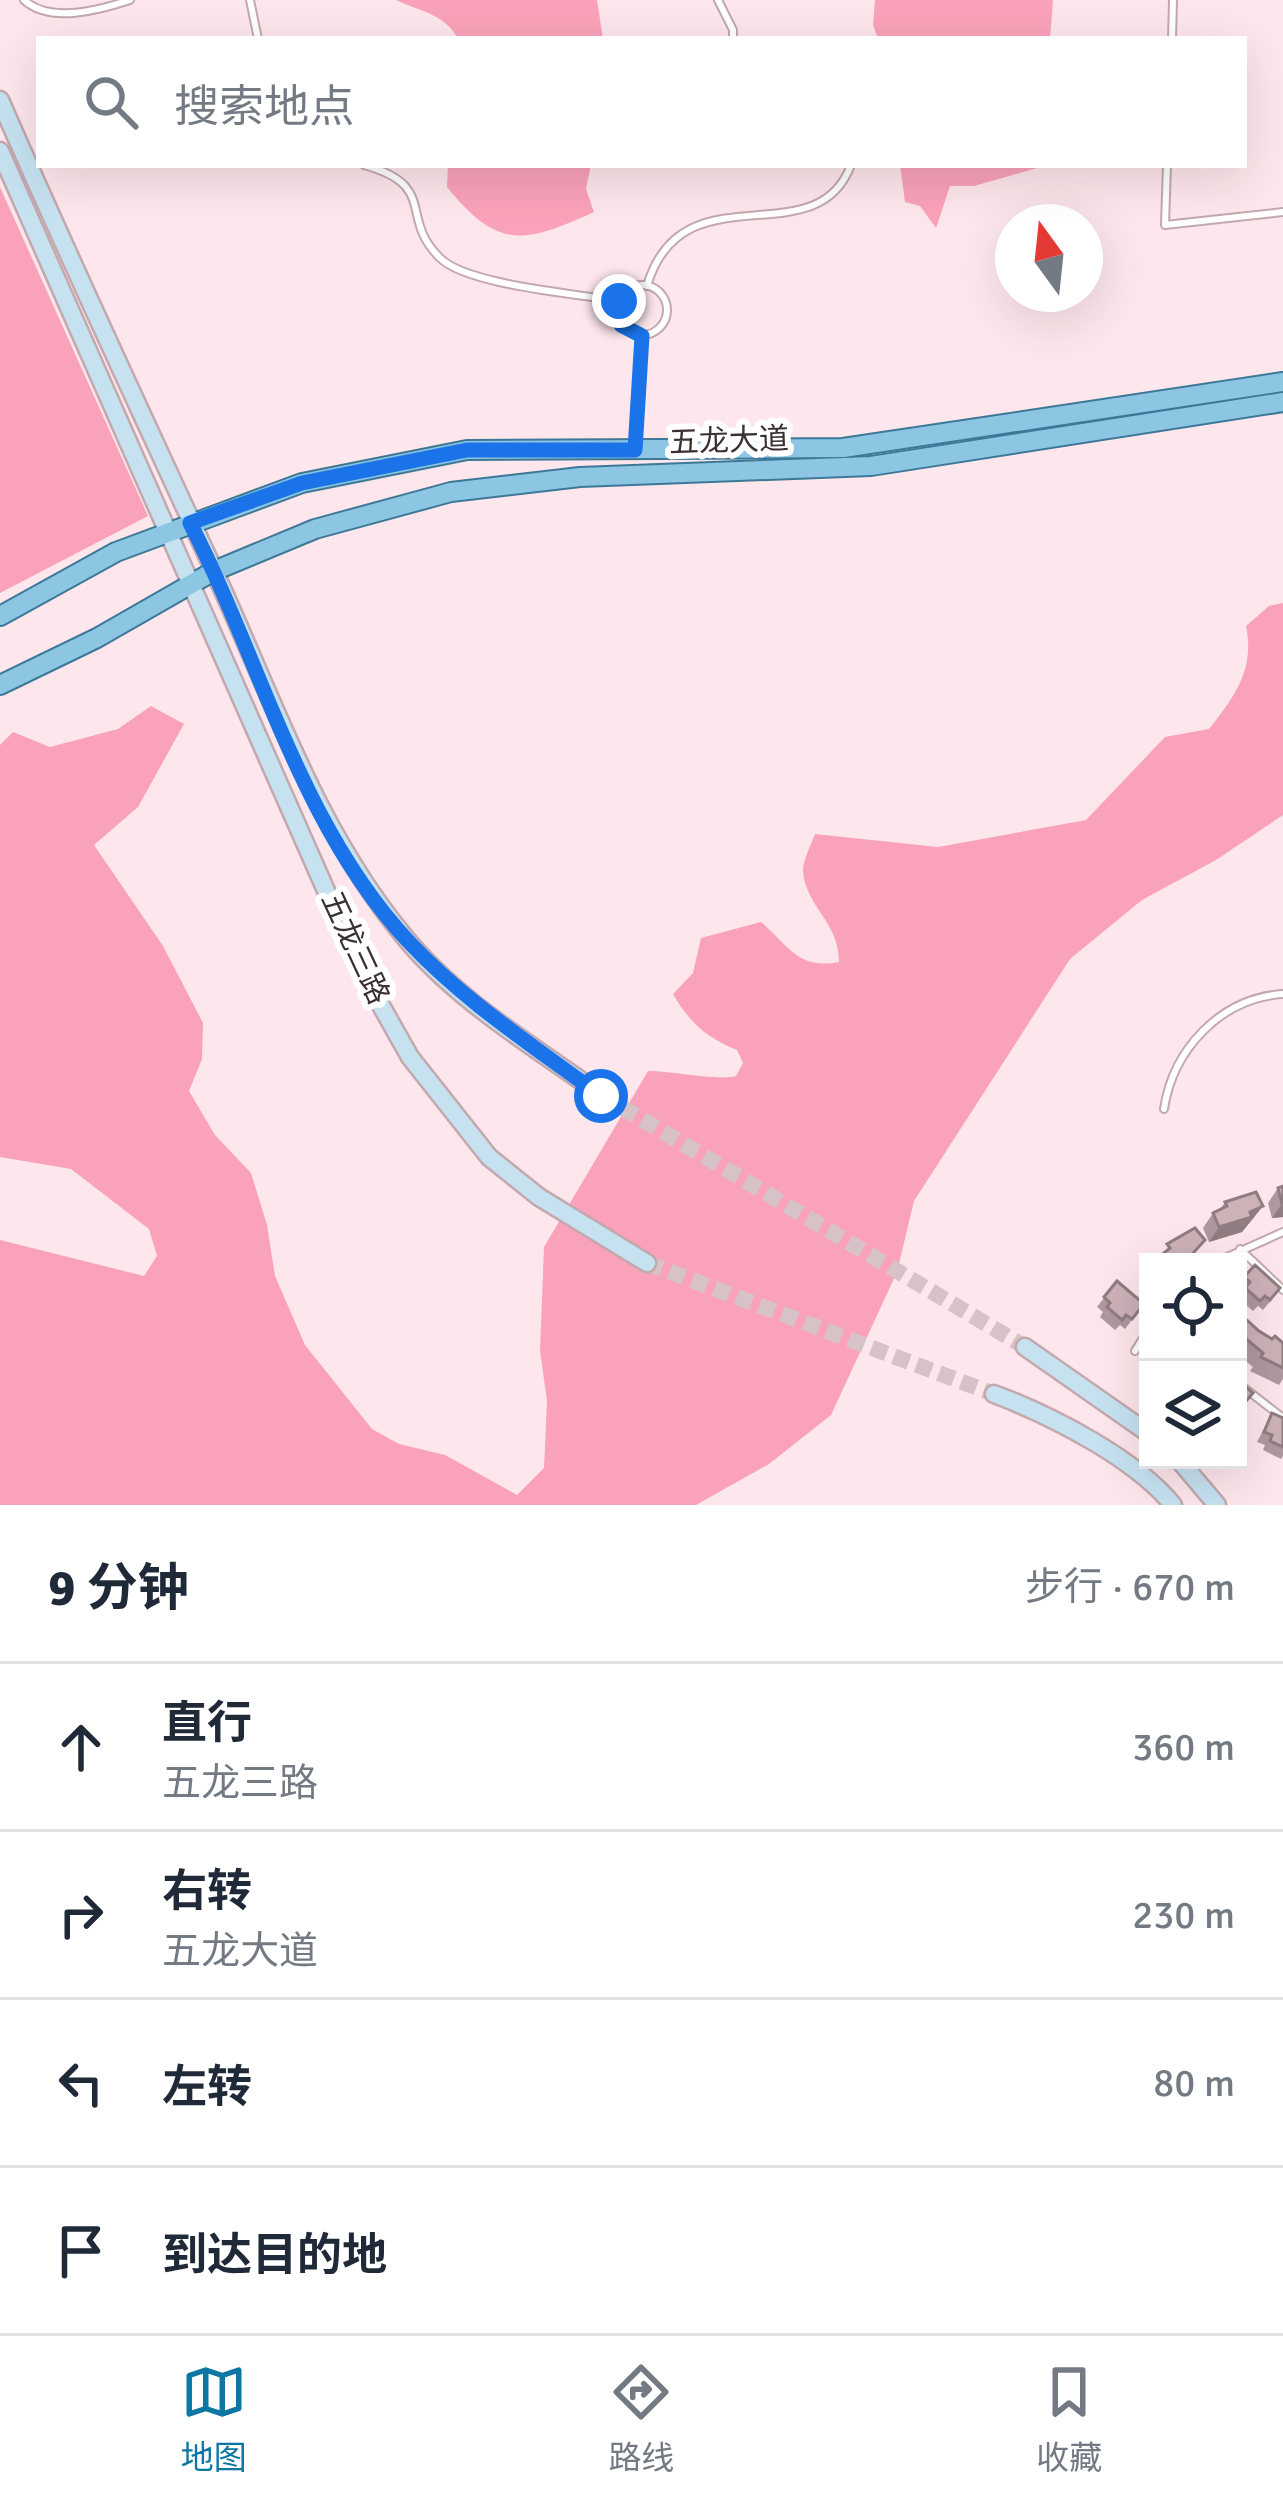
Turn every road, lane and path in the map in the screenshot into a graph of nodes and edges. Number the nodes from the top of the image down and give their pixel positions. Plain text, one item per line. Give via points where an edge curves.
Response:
1 (24, 0) edge
2 (130, 0) edge
3 (250, 0) edge
4 (718, 0) edge
5 (1173, 0) edge
6 (257, 36) edge
7 (733, 36) edge
8 (1172, 36) edge
9 (0, 100) edge
10 (0, 151) edge
11 (375, 168) edge
12 (849, 168) edge
13 (1167, 168) edge
14 (1283, 212) edge
15 (647, 286) junction
16 (619, 301) junction
17 (642, 336) junction
18 (1283, 382) edge
19 (1283, 402) edge
20 (635, 450) junction
21 (190, 523) junction
22 (169, 531) junction
23 (214, 572) junction
24 (191, 582) junction
25 (0, 616) edge
26 (0, 685) edge
27 (1283, 994) edge
28 (601, 1096) tunnel mouth
29 (1164, 1108) dead end
30 (1283, 1232) edge
31 (1240, 1249) junction
32 (1233, 1253) edge
33 (646, 1263) tunnel mouth
34 (1283, 1290) edge
35 (1139, 1345) edge
36 (1024, 1347) tunnel mouth
37 (1135, 1351) dead end
38 (1247, 1390) edge
39 (994, 1394) tunnel mouth
40 (1283, 1418) edge
41 (1139, 1427) edge
42 (1187, 1469) edge
43 (1173, 1505) edge
44 (1217, 1505) edge

1 - 2 lane via 77,12
3 - 6 lane
4 - 7 lane
5 - 8 lane
9 - 21 main road, 五龙三路
10 - 22 main road, 五龙三路
11 - 16 lane via 406,184 441,260 504,283
12 - 15 lane via 807,207 703,220 670,241
13 - 14 lane via 1165,225
15 - 16 lane via 630,288
15 - 17 lane via 667,309 657,331
16 - 17 lane via 621,325
17 - 20 lane
18 - 20 main road, 五龙大道 via 843,448
19 - 23 main road, 五龙大道 via 871,466 580,477 451,492 315,529
20 - 21 main road, 五龙大道 via 467,450 302,483
21 - 22 main road, 五龙大道
21 - 23 main road, 五龙三路
22 - 24 main road, 五龙三路
22 - 25 main road, 五龙大道
23 - 24 main road, 五龙大道
23 - 28 main road, 五龙三路 via 301,774 354,872 406,940 462,994
24 - 26 main road, 五龙大道
24 - 33 main road, 五龙三路 via 361,970 410,1057 489,1157
27 - 29 lane via 1229,1009 1193,1040 1169,1080
30 - 31 lane
31 - 32 lane
31 - 34 lane
35 - 37 lane
36 - 41 main road
38 - 40 lane
39 - 43 main road via 1050,1415
42 - 44 main road

